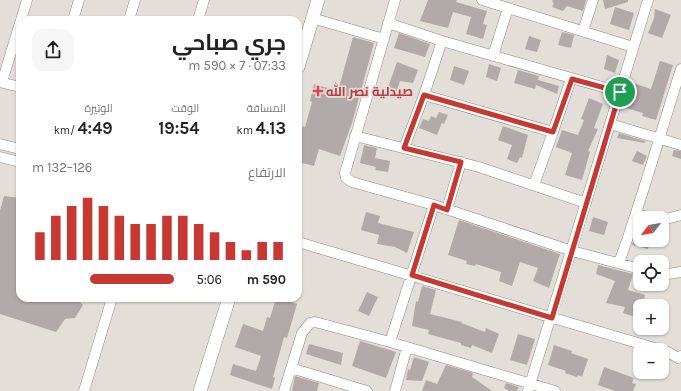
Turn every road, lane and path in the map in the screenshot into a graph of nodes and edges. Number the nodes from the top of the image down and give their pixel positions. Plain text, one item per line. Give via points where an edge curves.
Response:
1 (27, 0) edge
2 (79, 0) edge
3 (135, 0) edge
4 (204, 0) edge
5 (318, 0) edge
6 (395, 0) edge
7 (482, 0) edge
8 (593, 0) edge
9 (648, 0) edge
10 (508, 8) junction
11 (22, 16) edge
12 (74, 16) edge
13 (129, 16) edge
14 (199, 16) edge
15 (312, 18) junction
16 (388, 23) junction
17 (583, 31) junction
18 (16, 35) edge
19 (384, 39) junction
20 (442, 41) junction
21 (633, 47) junction
22 (302, 53) edge
23 (493, 56) junction
24 (681, 69) edge
25 (572, 79) junction
26 (1, 82) edge
27 (16, 86) edge
28 (620, 92) junction
29 (677, 92) edge
30 (424, 95) junction
31 (610, 124) junction
32 (553, 132) junction
33 (355, 136) junction
34 (658, 139) junction
35 (0, 144) edge
36 (681, 146) edge
37 (404, 148) junction
38 (16, 149) edge
39 (0, 156) edge
40 (16, 161) edge
41 (461, 162) junction
42 (534, 185) junction
43 (586, 203) junction
44 (434, 205) junction
45 (447, 210) junction
46 (638, 211) edge
47 (681, 215) edge
48 (669, 218) edge
49 (633, 225) edge
50 (302, 243) edge
51 (572, 251) junction
52 (619, 263) junction
53 (633, 267) edge
54 (681, 272) edge
55 (669, 273) edge
56 (412, 275) junction
57 (111, 302) edge
58 (228, 302) edge
59 (552, 318) junction
60 (390, 342) junction
61 (407, 347) junction
62 (680, 358) edge
63 (291, 368) junction
64 (529, 387) edge
65 (84, 391) edge
66 (200, 391) edge
67 (284, 391) edge
68 (367, 391) edge
69 (395, 391) edge
70 (555, 391) edge

1 - 11 street
2 - 12 street
3 - 13 street
4 - 14 street
5 - 15 main road
6 - 16 street
7 - 10 street
8 - 17 street
9 - 21 street
10 - 17 street
10 - 23 street
15 - 19 street
15 - 22 main road
16 - 19 street
16 - 20 street
17 - 21 street
18 - 26 street
19 - 33 street
20 - 23 street
20 - 30 street
21 - 28 street
23 - 25 street
24 - 29 street
25 - 28 street
25 - 32 street
26 - 27 street
28 - 31 street
29 - 34 street
30 - 32 street
30 - 37 street
31 - 34 street
31 - 43 street
32 - 42 street
33 - 37 street
33 - 44 street via 345,173 348,180
34 - 36 street
34 - 46 street
35 - 38 street
37 - 41 street
39 - 40 street
41 - 42 street
41 - 45 street
42 - 43 street
43 - 51 street
44 - 45 street
44 - 56 street
45 - 51 street
47 - 48 street
49 - 52 street
50 - 56 street
51 - 52 street
51 - 59 street
52 - 53 street
54 - 55 street
56 - 59 street
56 - 60 street
57 - 65 street
58 - 66 main road
59 - 62 street via 668,352
59 - 64 street
60 - 61 street
60 - 63 street via 319,322 310,323 302,333
61 - 64 street
61 - 69 street
63 - 67 street
63 - 68 street
64 - 70 street

